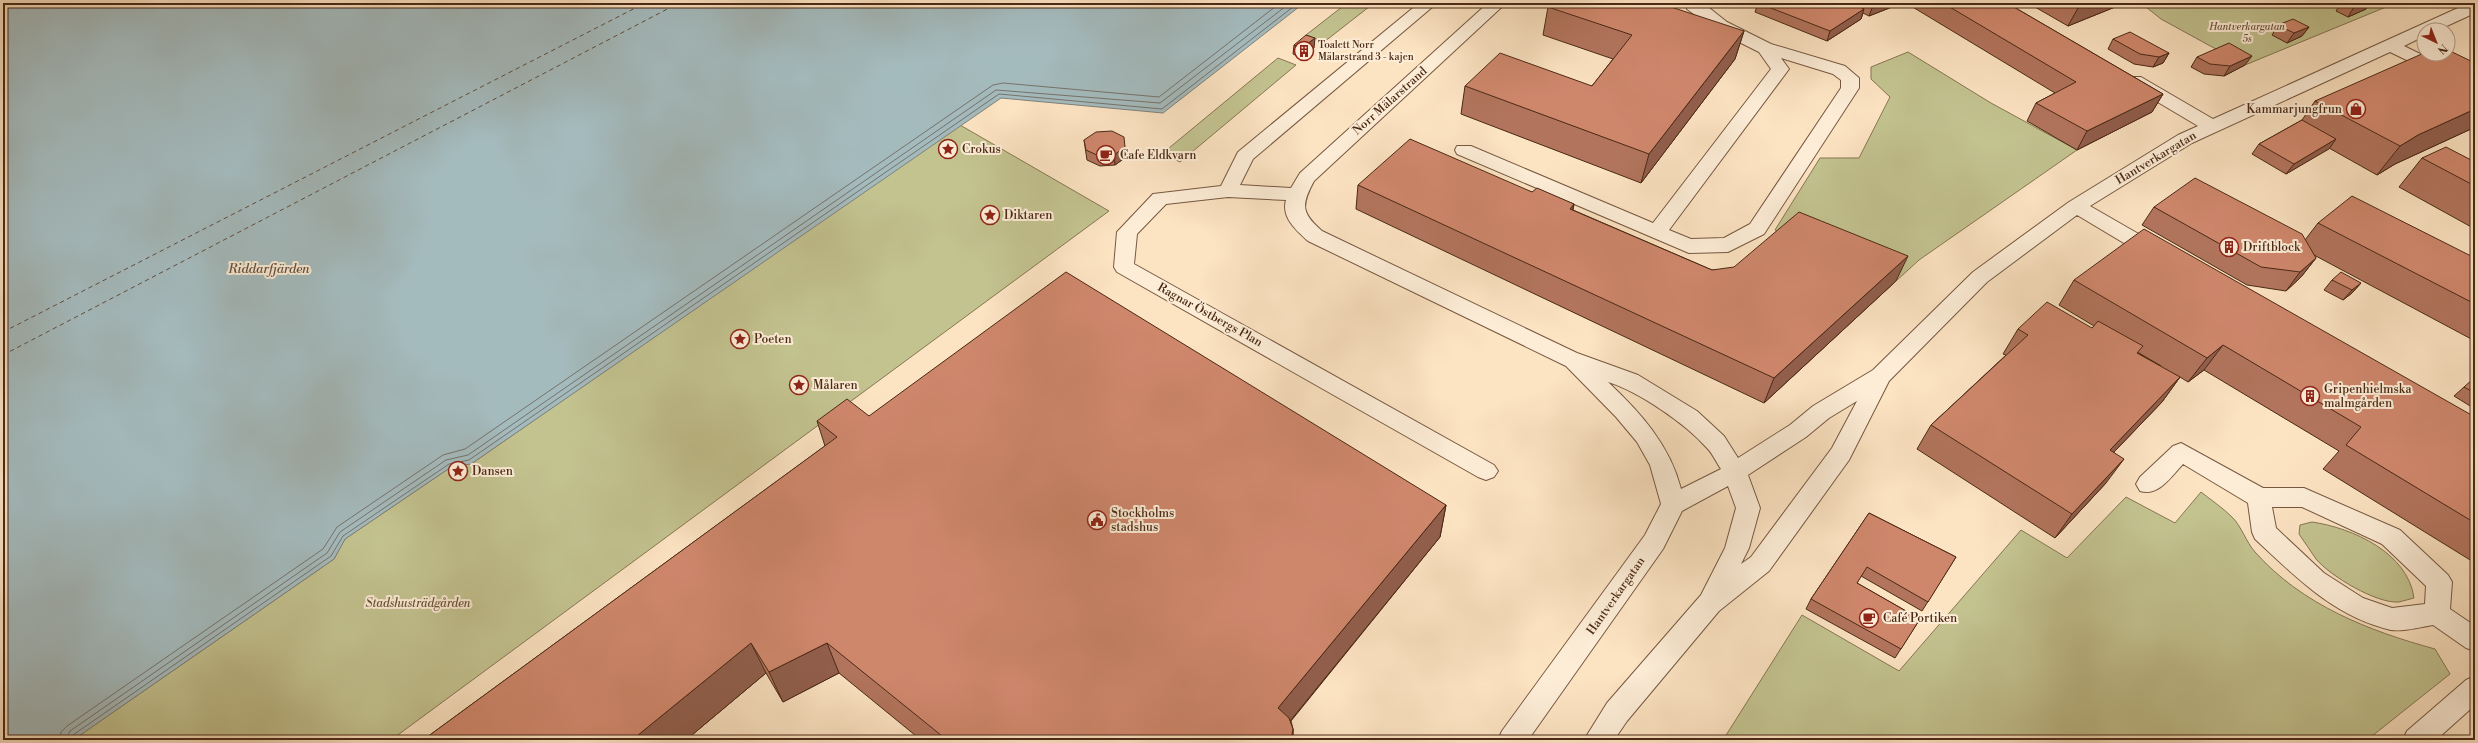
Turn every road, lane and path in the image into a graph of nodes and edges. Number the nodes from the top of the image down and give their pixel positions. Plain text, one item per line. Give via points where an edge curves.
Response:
1 (1429, 3) edge
2 (1498, 3) edge
3 (1692, 4) edge
4 (2475, 7) edge
5 (2389, 45) junction
6 (1765, 48) junction
7 (2122, 74) edge
8 (2475, 88) edge
9 (2212, 126) junction
10 (1464, 150) dead end
11 (1228, 191) junction
12 (1295, 201) junction
13 (2076, 206) junction
14 (1657, 232) junction
15 (2171, 261) edge
16 (1569, 359) junction
17 (1881, 376) junction
18 (1486, 471) dead end
19 (1735, 472) junction
20 (2148, 484) dead end
21 (2259, 498) junction
22 (1673, 504) junction
23 (1710, 603) junction
24 (2437, 614) junction
25 (2475, 640) edge
26 (2475, 688) edge
27 (1512, 740) edge
28 (1598, 740) edge
29 (2417, 740) edge

1 - 11 street via 1245,156
2 - 12 street, Norr Mälarstrand via 1307,177
3 - 6 street via 1721,26
4 - 5 street, Hantverkargatan
5 - 8 street
5 - 9 street, Hantverkargatan
6 - 14 street via 1780,69
6 - 14 street via 1839,70 1850,78 1850,88 1757,229 1728,245 1689,246
7 - 9 street
9 - 13 street, Hantverkargatan via 2185,139
10 - 14 street
11 - 12 street, Ragnar Östbergs Plan
11 - 18 street, Ragnar Östbergs Plan via 1160,198 1127,232 1124,267
12 - 16 street via 1300,224 1315,236
13 - 15 street
13 - 17 street, Hantverkargatan via 1980,277
16 - 19 street via 1630,381 1690,417 1716,442
16 - 22 street via 1622,408 1641,432 1662,466
17 - 19 street, Hantverkargatan via 1822,412 1798,431
17 - 23 street, Hantverkargatan via 1841,454 1760,564
19 - 22 street, Hantverkargatan
19 - 23 street, Hantverkargatan via 1748,508 1737,548
20 - 21 street via 2181,452
21 - 24 street via 2264,532 2315,580 2354,606 2392,620
21 - 24 street via 2304,497 2391,537 2439,582
22 - 27 street, Hantverkargatan via 1654,542
23 - 28 street, Hantverkargatan via 1617,712
24 - 25 street
26 - 29 street

